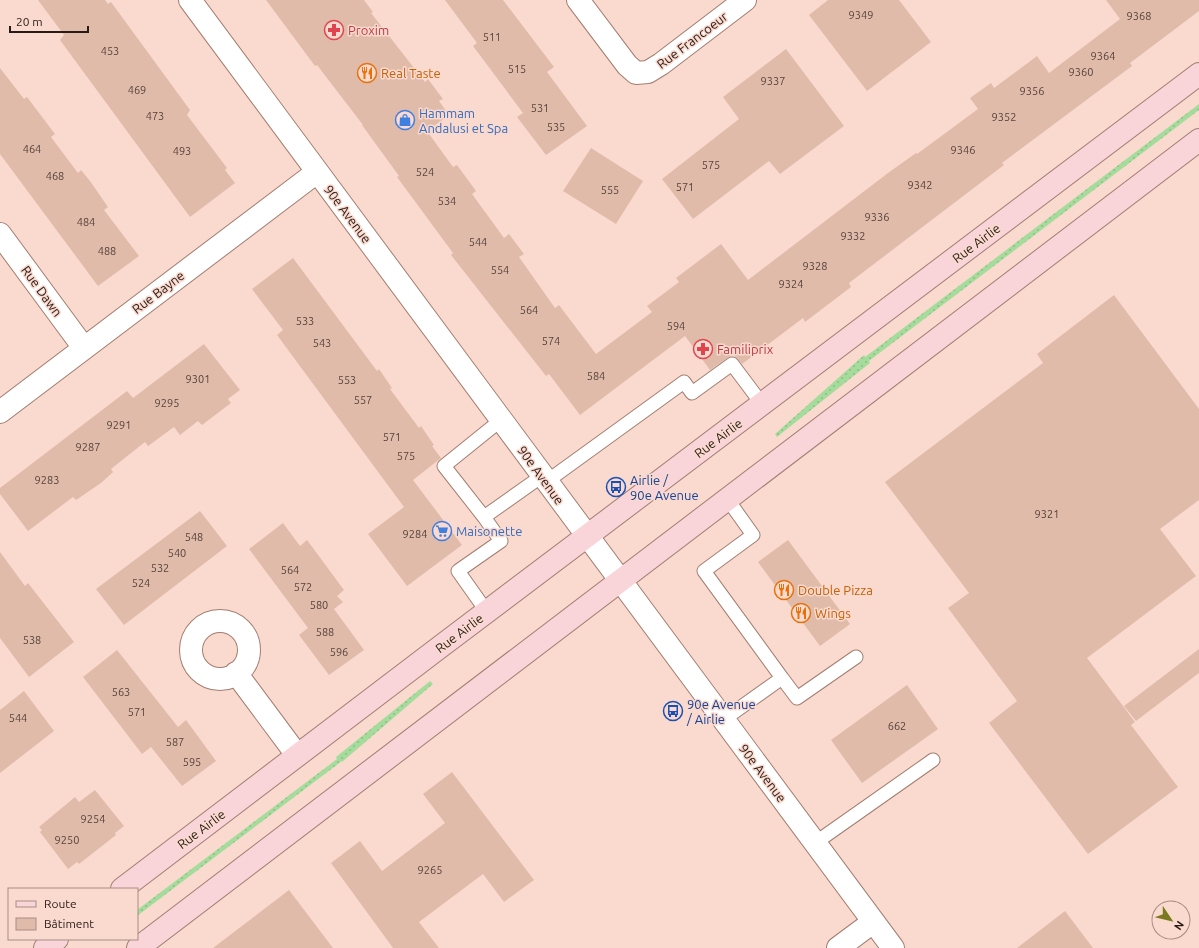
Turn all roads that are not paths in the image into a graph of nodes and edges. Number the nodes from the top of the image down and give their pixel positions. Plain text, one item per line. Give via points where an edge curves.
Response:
1 (190, 0) edge
2 (578, 0) edge
3 (745, 0) edge
4 (1199, 74) edge
5 (1199, 140) edge
6 (317, 172) junction
7 (0, 234) edge
8 (84, 348) junction
9 (762, 404) junction
10 (0, 412) edge
11 (501, 420) junction
12 (544, 479) junction
13 (728, 500) junction
14 (484, 517) junction
15 (587, 537) junction
16 (620, 582) junction
17 (487, 612) junction
18 (856, 657) dead end
19 (236, 673) dead end
20 (782, 678) junction
21 (723, 720) junction
22 (297, 755) junction
23 (933, 760) dead end
24 (815, 843) junction
25 (123, 888) edge
26 (873, 922) junction
27 (56, 940) edge
28 (45, 948) edge
29 (138, 948) edge
30 (838, 948) edge
31 (893, 948) edge

1 - 6 street, 90e Avenue
2 - 3 street, Rue Francoeur via 627,66 636,73 648,72 661,64
4 - 9 main road, Rue Airlie
5 - 13 main road
6 - 8 street, Rue Bayne
6 - 11 street, 90e Avenue
7 - 8 street, Rue Dawn
8 - 10 street, Rue Bayne
9 - 12 lane via 732,364 692,393 684,382
9 - 15 main road, Rue Airlie
11 - 12 street, 90e Avenue
11 - 14 lane via 444,466
12 - 14 lane
12 - 15 street, 90e Avenue
13 - 16 main road
13 - 20 lane via 753,535 704,571
14 - 17 lane via 501,541 458,571
15 - 16 street, 90e Avenue
15 - 17 main road, Rue Airlie
16 - 21 street, 90e Avenue
16 - 29 main road
17 - 22 main road, Rue Airlie
18 - 20 lane via 797,698
19 - 22 street
20 - 21 lane
21 - 24 street, 90e Avenue
22 - 25 main road, Rue Airlie
23 - 24 lane
24 - 26 street, 90e Avenue
26 - 30 street
26 - 31 street, 90e Avenue
27 - 28 main road

